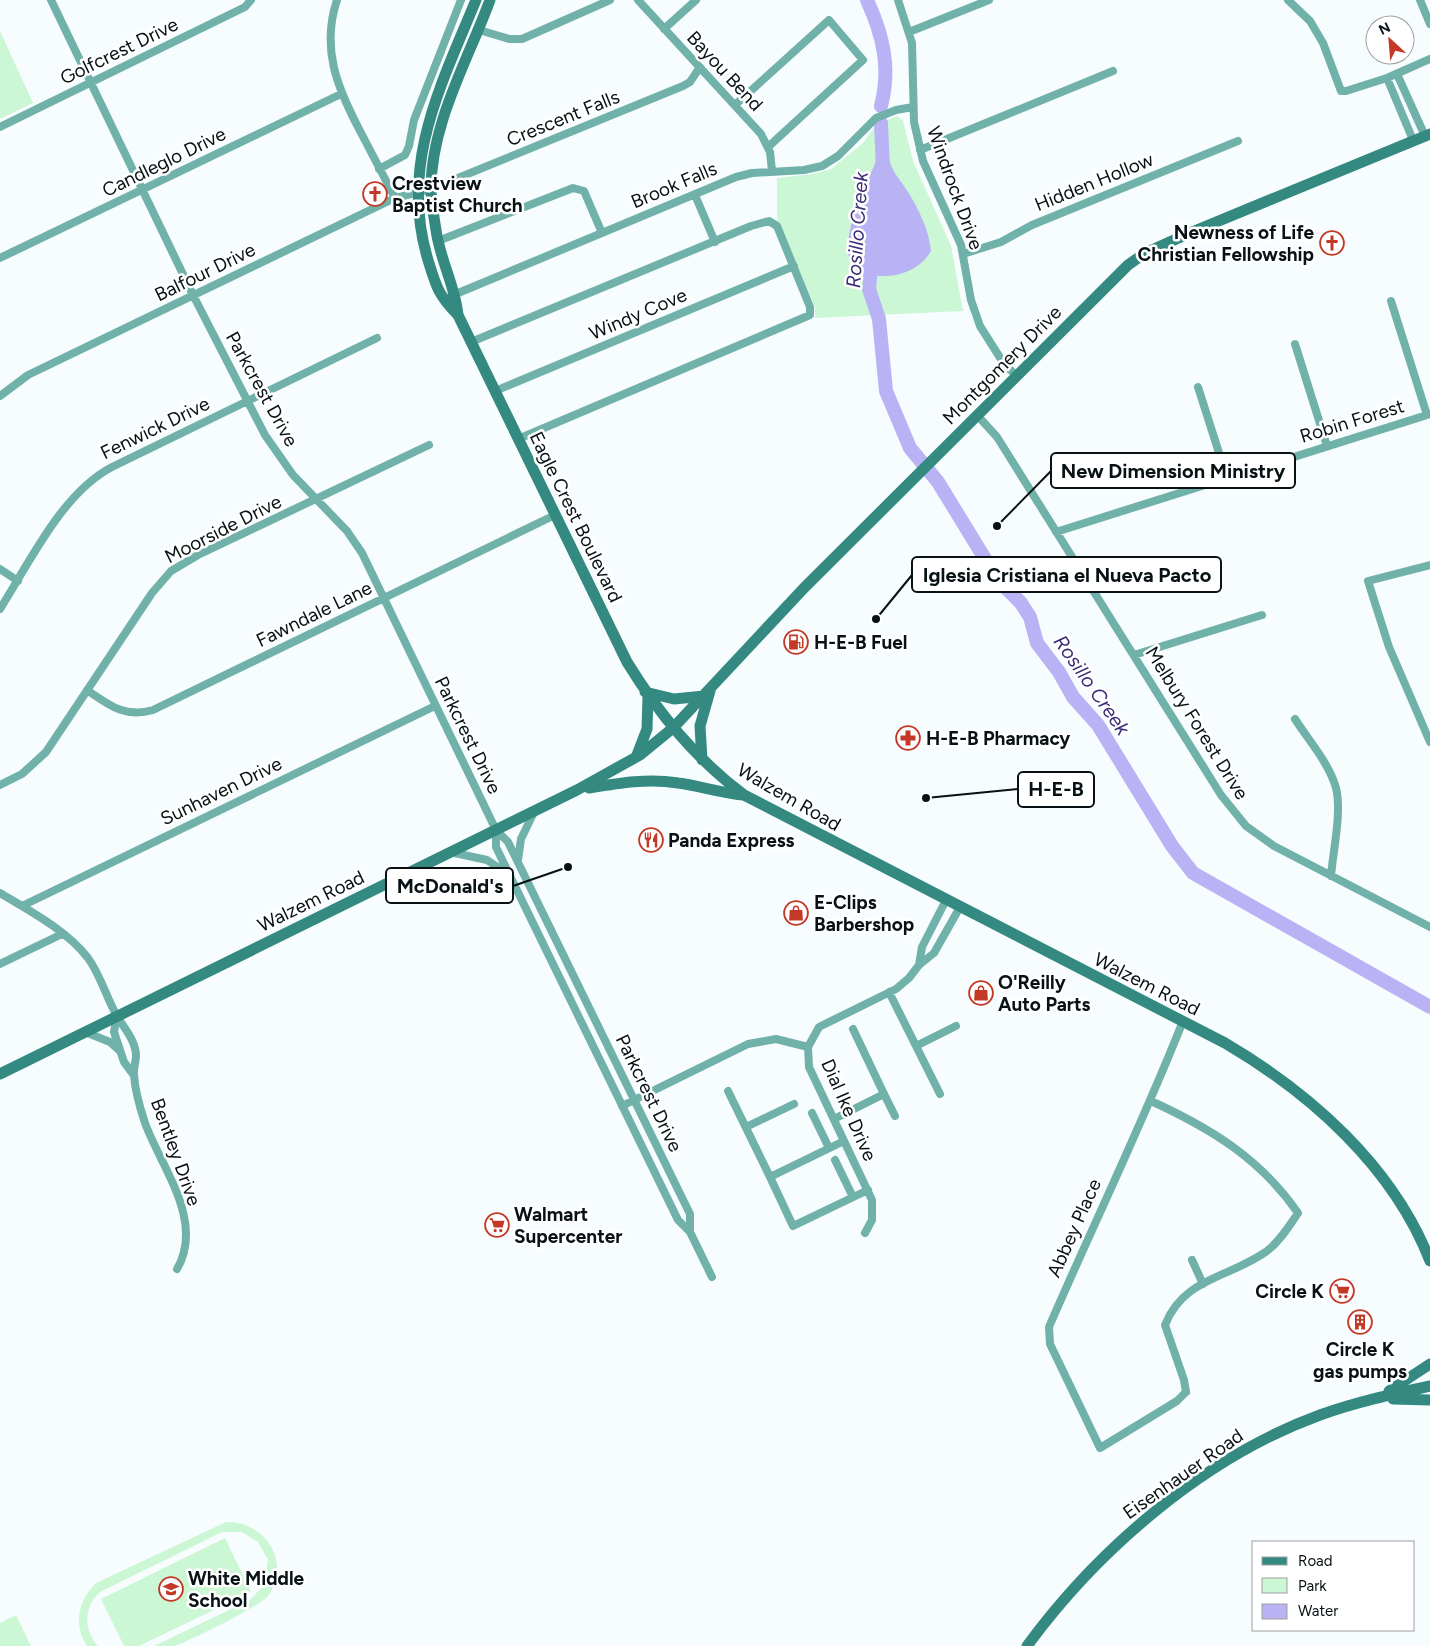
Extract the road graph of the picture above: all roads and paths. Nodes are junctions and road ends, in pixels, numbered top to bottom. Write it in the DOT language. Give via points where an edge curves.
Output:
graph roads {
  1 [pos="51,0"];
  2 [pos="251,0"];
  3 [pos="337,0"];
  4 [pos="461,0"];
  5 [pos="476,0"];
  6 [pos="490,0"];
  7 [pos="610,0"];
  8 [pos="638,0"];
  9 [pos="696,0"];
  10 [pos="898,0"];
  11 [pos="989,0"];
  12 [pos="1288,0"];
  13 [pos="1420,0"];
  14 [pos="1430,24"];
  15 [pos="664,29"];
  16 [pos="479,30"];
  17 [pos="910,32"];
  18 [pos="1430,59"];
  19 [pos="700,67"];
  20 [pos="1113,71"];
  21 [pos="1397,74"];
  22 [pos="1387,78"];
  23 [pos="91,83"];
  24 [pos="341,94"];
  25 [pos="735,105"];
  26 [pos="913,107"];
  27 [pos="0,127"];
  28 [pos="1427,135"];
  29 [pos="1413,140"];
  30 [pos="1238,141"];
  31 [pos="768,147"];
  32 [pos="920,150"];
  33 [pos="379,169"];
  34 [pos="772,172"];
  35 [pos="431,189"];
  36 [pos="144,190"];
  37 [pos="417,193"];
  38 [pos="695,195"];
  39 [pos="395,198"];
  40 [pos="602,233"];
  41 [pos="438,240"];
  42 [pos="715,242"];
  43 [pos="963,254"];
  44 [pos="0,258"];
  45 [pos="794,266"];
  46 [pos="456,294"];
  47 [pos="193,295"];
  48 [pos="442,300"];
  49 [pos="1391,301"];
  50 [pos="458,315"];
  51 [pos="377,338"];
  52 [pos="471,342"];
  53 [pos="1295,344"];
  54 [pos="1016,375"];
  55 [pos="1198,387"];
  56 [pos="495,391"];
  57 [pos="0,396"];
  58 [pos="247,400"];
  59 [pos="1428,414"];
  60 [pos="977,415"];
  61 [pos="518,439"];
  62 [pos="429,445"];
  63 [pos="1327,446"];
  64 [pos="1227,478"];
  65 [pos="316,500"];
  66 [pos="555,516"];
  67 [pos="1056,532"];
  68 [pos="1430,565"];
  69 [pos="0,569"];
  70 [pos="18,581"];
  71 [pos="384,598"];
  72 [pos="0,609"];
  73 [pos="1262,615"];
  74 [pos="1134,655"];
  75 [pos="87,690"];
  76 [pos="707,692"];
  77 [pos="647,694"];
  78 [pos="435,706"];
  79 [pos="1295,719"];
  80 [pos="673,728"];
  81 [pos="1430,742"];
  82 [pos="636,757"];
  83 [pos="702,760"];
  84 [pos="0,785"];
  85 [pos="577,790"];
  86 [pos="744,795"];
  87 [pos="536,810"];
  88 [pos="496,830"];
  89 [pos="450,852"];
  90 [pos="518,862"];
  91 [pos="510,876"];
  92 [pos="1331,876"];
  93 [pos="0,893"];
  94 [pos="946,900"];
  95 [pos="22,906"];
  96 [pos="960,907"];
  97 [pos="1430,927"];
  98 [pos="62,934"];
  99 [pos="0,964"];
  100 [pos="919,965"];
  101 [pos="889,992"];
  102 [pos="117,1016"];
  103 [pos="1183,1022"];
  104 [pos="956,1026"];
  105 [pos="853,1029"];
  106 [pos="85,1032"];
  107 [pos="808,1046"];
  108 [pos="916,1046"];
  109 [pos="121,1053"];
  110 [pos="0,1074"];
  111 [pos="133,1074"];
  112 [pos="728,1091"];
  113 [pos="884,1094"];
  114 [pos="940,1094"];
  115 [pos="634,1100"];
  116 [pos="1151,1101"];
  117 [pos="794,1104"];
  118 [pos="622,1106"];
  119 [pos="812,1112"];
  120 [pos="895,1116"];
  121 [pos="834,1119"];
  122 [pos="746,1127"];
  123 [pos="844,1141"];
  124 [pos="829,1148"];
  125 [pos="835,1160"];
  126 [pos="770,1177"];
  127 [pos="868,1190"];
  128 [pos="853,1198"];
  129 [pos="690,1214"];
  130 [pos="678,1220"];
  131 [pos="690,1232"];
  132 [pos="865,1233"];
  133 [pos="1192,1260"];
  134 [pos="1430,1260"];
  135 [pos="177,1270"];
  136 [pos="712,1277"];
  137 [pos="1203,1284"];
  138 [pos="1430,1364"];
  139 [pos="1430,1386"];
  140 [pos="1376,1398"];
  141 [pos="1430,1400"];
  142 [pos="1027,1646"];
  1 -- 23 [label="street, Parkcrest Drive"];
  2 -- 23 [label="street, Golfcrest Drive" via="244,7"];
  3 -- 24 [label="street" via="329,40"];
  4 -- 33 [label="street" via="427,84 405,155"];
  5 -- 37 [label="main road, Eagle Crest Boulevard" via="428,122 420,154"];
  6 -- 16 [label="main road, Eagle Crest Boulevard"];
  7 -- 16 [label="street" via="522,39 509,39"];
  8 -- 15 [label="street, Bayou Bend"];
  9 -- 15 [label="street"];
  10 -- 17 [label="street, Windrock Drive"];
  11 -- 17 [label="street"];
  12 -- 22 [label="street" via="1310,21 1323,43 1341,91"];
  13 -- 14 [label="street"];
  15 -- 19 [label="street, Bayou Bend"];
  16 -- 35 [label="main road, Eagle Crest Boulevard" via="442,123"];
  17 -- 26 [label="street, Windrock Drive"];
  18 -- 21 [label="street"];
  19 -- 25 [label="street, Bayou Bend"];
  19 -- 35 [label="street, Crescent Falls" via="690,82 683,86"];
  20 -- 32 [label="street"];
  21 -- 22 [label="street"];
  21 -- 28 [label="street"];
  22 -- 29 [label="street"];
  23 -- 27 [label="street, Golfcrest Drive"];
  23 -- 36 [label="street, Parkcrest Drive"];
  24 -- 33 [label="street"];
  24 -- 36 [label="street, Candleglo Drive"];
  25 -- 31 [label="street, Bayou Bend" via="761,134"];
  25 -- 31 [label="street" via="829,20 863,60"];
  26 -- 32 [label="street, Windrock Drive" via="915,135"];
  26 -- 34 [label="street, Brook Falls" via="876,118 838,156 822,166"];
  28 -- 29 [label="main road, Montgomery Drive"];
  29 -- 54 [label="main road, Montgomery Drive" via="1145,253 1128,265"];
  30 -- 43 [label="street, Hidden Hollow" via="1032,225 1001,242"];
  31 -- 34 [label="street, Bayou Bend"];
  32 -- 43 [label="street, Windrock Drive"];
  33 -- 39 [label="street"];
  34 -- 38 [label="street, Brook Falls" via="736,177"];
  35 -- 37 [label="street, Balfour Drive"];
  35 -- 41 [label="main road, Eagle Crest Boulevard"];
  36 -- 44 [label="street, Candleglo Drive"];
  36 -- 47 [label="street, Parkcrest Drive"];
  37 -- 39 [label="street, Balfour Drive"];
  37 -- 48 [label="main road, Eagle Crest Boulevard" via="425,251"];
  38 -- 40 [label="street, Brook Falls"];
  38 -- 42 [label="street"];
  39 -- 47 [label="street, Balfour Drive"];
  40 -- 41 [label="street" via="584,191 573,188"];
  40 -- 46 [label="street, Brook Falls"];
  41 -- 46 [label="main road, Eagle Crest Boulevard"];
  42 -- 45 [label="street" via="751,226 775,222"];
  42 -- 52 [label="street"];
  43 -- 54 [label="street, Windrock Drive" via="971,300 980,326 1004,364"];
  45 -- 56 [label="street, Windy Cove"];
  45 -- 61 [label="street" via="810,307 810,315 805,319"];
  46 -- 48 [label="street, Brook Falls"];
  46 -- 50 [label="main road, Eagle Crest Boulevard"];
  47 -- 57 [label="street, Balfour Drive" via="28,375"];
  47 -- 58 [label="street, Parkcrest Drive"];
  48 -- 50 [label="main road, Eagle Crest Boulevard"];
  49 -- 59 [label="street"];
  50 -- 52 [label="main road, Eagle Crest Boulevard"];
  51 -- 58 [label="street, Fenwick Drive"];
  52 -- 56 [label="main road, Eagle Crest Boulevard"];
  53 -- 63 [label="street"];
  54 -- 60 [label="main road, Montgomery Drive"];
  55 -- 64 [label="street"];
  56 -- 61 [label="main road, Eagle Crest Boulevard"];
  58 -- 65 [label="street, Parkcrest Drive" via="271,445"];
  58 -- 70 [label="street, Fenwick Drive" via="91,479 64,509"];
  59 -- 63 [label="street, Robin Forest"];
  60 -- 67 [label="street, Melbury Forest Drive" via="989,426"];
  60 -- 76 [label="main road, Montgomery Drive"];
  61 -- 66 [label="main road, Eagle Crest Boulevard"];
  62 -- 65 [label="street, Moorside Drive"];
  63 -- 64 [label="street, Robin Forest"];
  64 -- 67 [label="street, Robin Forest"];
  65 -- 71 [label="street, Parkcrest Drive" via="347,531 362,552"];
  65 -- 75 [label="street, Moorside Drive" via="170,571"];
  66 -- 71 [label="street, Fawndale Lane"];
  66 -- 77 [label="main road, Eagle Crest Boulevard" via="627,662"];
  67 -- 74 [label="street, Melbury Forest Drive"];
  68 -- 81 [label="street" via="1368,581 1389,647"];
  69 -- 70 [label="street"];
  70 -- 72 [label="street, Fenwick Drive"];
  71 -- 75 [label="street, Fawndale Lane" via="153,710 131,714 116,710"];
  71 -- 78 [label="street, Parkcrest Drive"];
  73 -- 74 [label="street"];
  74 -- 92 [label="street, Melbury Forest Drive" via="1240,820 1274,846"];
  75 -- 84 [label="street, Moorside Drive" via="38,760 22,774"];
  76 -- 77 [label="main road" via="674,700"];
  76 -- 80 [label="main road, Montgomery Drive"];
  76 -- 83 [label="main road" via="700,726"];
  77 -- 80 [label="main road, Eagle Crest Boulevard"];
  77 -- 82 [label="main road" via="647,729"];
  78 -- 88 [label="street, Parkcrest Drive"];
  78 -- 95 [label="street, Sunhaven Drive"];
  79 -- 92 [label="street" via="1336,787"];
  80 -- 82 [label="main road, Walzem Road"];
  80 -- 83 [label="main road, Walzem Road"];
  82 -- 85 [label="main road, Walzem Road"];
  83 -- 86 [label="main road, Walzem Road"];
  85 -- 86 [label="main road" via="630,781 653,781"];
  85 -- 87 [label="main road, Walzem Road"];
  86 -- 94 [label="main road, Walzem Road"];
  87 -- 88 [label="main road, Walzem Road"];
  87 -- 90 [label="street" via="521,839"];
  88 -- 89 [label="main road, Walzem Road"];
  88 -- 90 [label="street, Parkcrest Drive" via="508,842"];
  88 -- 91 [label="street, Parkcrest Drive" via="496,847"];
  89 -- 91 [label="street, Parkcrest Drive" via="487,860"];
  89 -- 102 [label="main road, Walzem Road"];
  90 -- 115 [label="street, Parkcrest Drive"];
  91 -- 118 [label="street, Parkcrest Drive"];
  92 -- 97 [label="street, Melbury Forest Drive"];
  93 -- 95 [label="street"];
  94 -- 96 [label="main road, Walzem Road"];
  94 -- 100 [label="street, Dial Ike Drive" via="922,947"];
  95 -- 98 [label="street"];
  96 -- 100 [label="street, Dial Ike Drive" via="934,953"];
  96 -- 103 [label="main road, Walzem Road"];
  98 -- 99 [label="street"];
  98 -- 102 [label="street" via="81,950 98,974"];
  100 -- 101 [label="street, Dial Ike Drive" via="909,978"];
  101 -- 107 [label="street, Dial Ike Drive" via="819,1027"];
  101 -- 108 [label="street"];
  102 -- 106 [label="main road, Walzem Road"];
  102 -- 109 [label="street, Bentley Drive" via="114,1032"];
  102 -- 111 [label="street, Bentley Drive" via="126,1026 136,1056"];
  103 -- 116 [label="street, Abbey Place"];
  103 -- 134 [label="main road, Walzem Road" via="1264,1066 1295,1088 1332,1122 1383,1179 1415,1227"];
  104 -- 108 [label="street"];
  105 -- 113 [label="street"];
  106 -- 109 [label="street, Bentley Drive" via="110,1042"];
  106 -- 110 [label="main road, Walzem Road"];
  107 -- 115 [label="street" via="776,1039 748,1044"];
  107 -- 121 [label="street, Dial Ike Drive" via="809,1067"];
  108 -- 114 [label="street"];
  109 -- 111 [label="street, Bentley Drive"];
  111 -- 135 [label="street, Bentley Drive" via="146,1124 181,1206 184,1252"];
  112 -- 122 [label="street"];
  113 -- 120 [label="street"];
  113 -- 121 [label="street"];
  115 -- 118 [label="street"];
  115 -- 129 [label="street, Parkcrest Drive"];
  116 -- 137 [label="street" via="1199,1123 1235,1146 1284,1193 1298,1213 1267,1251"];
  116 -- 137 [label="street, Abbey Place" via="1049,1327 1050,1344 1100,1448 1190,1393 1165,1325 1172,1308 1190,1290"];
  117 -- 122 [label="street"];
  118 -- 130 [label="street, Parkcrest Drive"];
  119 -- 124 [label="street"];
  121 -- 123 [label="street, Dial Ike Drive"];
  122 -- 126 [label="street"];
  123 -- 124 [label="street"];
  123 -- 127 [label="street, Dial Ike Drive"];
  124 -- 126 [label="street"];
  125 -- 128 [label="street"];
  126 -- 128 [label="street" via="793,1226"];
  127 -- 128 [label="street"];
  127 -- 132 [label="street, Dial Ike Drive" via="874,1209"];
  129 -- 130 [label="street"];
  129 -- 131 [label="street, Parkcrest Drive"];
  130 -- 131 [label="street, Parkcrest Drive"];
  131 -- 136 [label="street, Parkcrest Drive"];
  133 -- 137 [label="street"];
  138 -- 140 [label="main road"];
  139 -- 140 [label="main road, Eisenhauer Road"];
  140 -- 141 [label="main road"];
  140 -- 142 [label="main road, Eisenhauer Road" via="1286,1430 1257,1444 1194,1484 1136,1528 1095,1565"];
}
